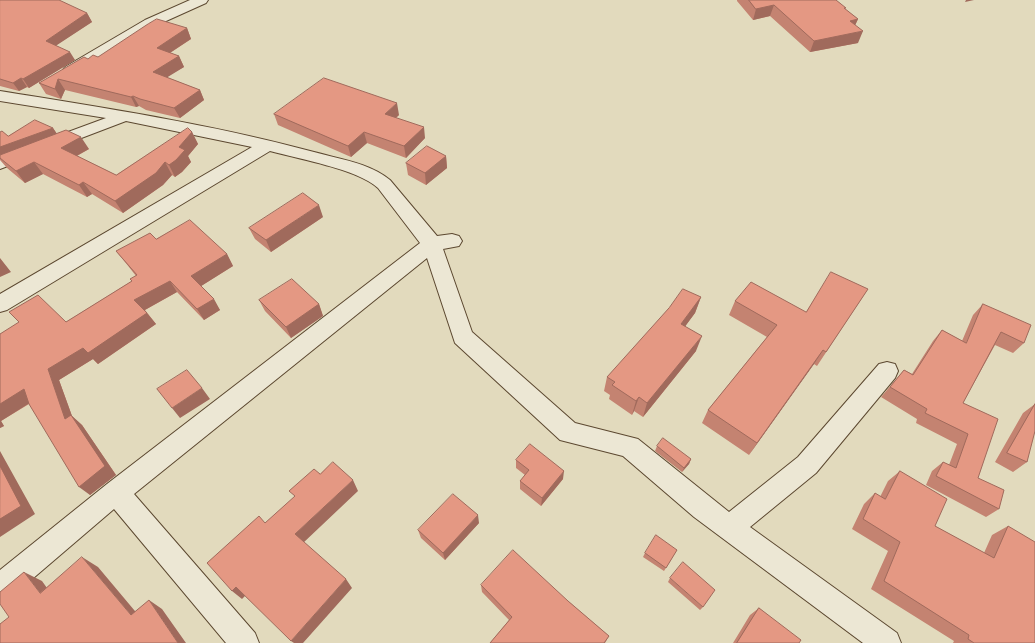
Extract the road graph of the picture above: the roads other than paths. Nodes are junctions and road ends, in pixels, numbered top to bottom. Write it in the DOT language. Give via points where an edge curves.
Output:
graph roads {
  1 [pos="202,0"];
  2 [pos="60,77"];
  3 [pos="42,88"];
  4 [pos="0,96"];
  5 [pos="24,99"];
  6 [pos="124,116"];
  7 [pos="268,145"];
  8 [pos="0,163"];
  9 [pos="442,242"];
  10 [pos="0,304"];
  11 [pos="887,371"];
  12 [pos="116,492"];
  13 [pos="730,528"];
  14 [pos="0,588"];
  15 [pos="245,643"];
  16 [pos="887,643"];
  1 -- 2 [label="street" via="150,23"];
  3 -- 5 [label="street"];
  4 -- 5 [label="street"];
  5 -- 6 [label="street"];
  6 -- 7 [label="street"];
  6 -- 8 [label="street"];
  7 -- 9 [label="street" via="376,177"];
  7 -- 10 [label="street"];
  9 -- 12 [label="street"];
  9 -- 13 [label="street" via="463,337 568,432 630,447"];
  11 -- 13 [label="street" via="807,465"];
  12 -- 14 [label="street"];
  12 -- 15 [label="street"];
  13 -- 16 [label="street"];
}
